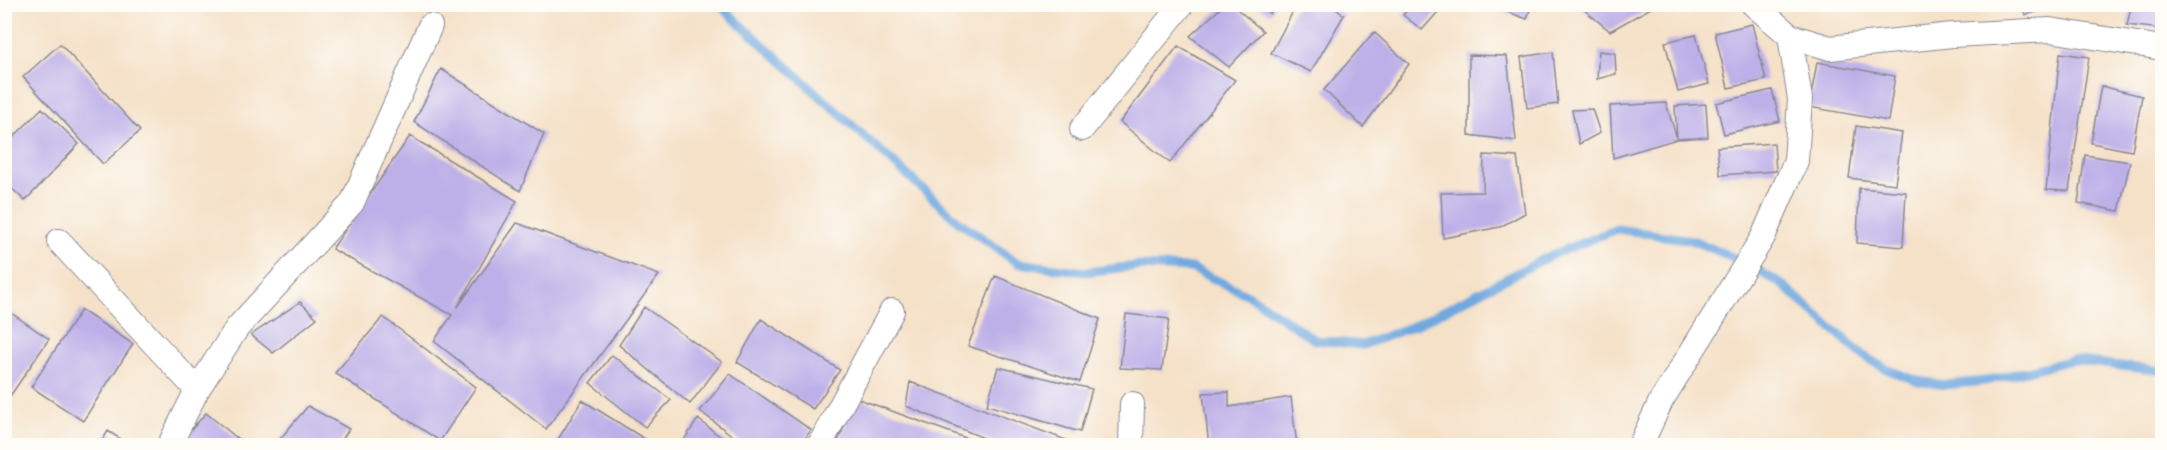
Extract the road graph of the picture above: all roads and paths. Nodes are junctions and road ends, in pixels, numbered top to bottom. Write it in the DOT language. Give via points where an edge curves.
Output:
graph roads {
  1 [pos="1182,4"];
  2 [pos="1753,4"];
  3 [pos="430,26"];
  4 [pos="1790,36"];
  5 [pos="2163,48"];
  6 [pos="1082,129"];
  7 [pos="59,241"];
  8 [pos="892,310"];
  9 [pos="197,390"];
  10 [pos="1132,404"];
  11 [pos="169,446"];
  12 [pos="819,446"];
  13 [pos="1131,446"];
  14 [pos="1640,446"];
  1 -- 6 [label="street"];
  2 -- 4 [label="street"];
  3 -- 9 [label="street" via="351,202 237,327"];
  4 -- 5 [label="street" via="1830,48 1952,35 2050,30"];
  4 -- 14 [label="street" via="1800,99 1796,161 1763,237 1661,401"];
  7 -- 9 [label="street"];
  8 -- 12 [label="street"];
  9 -- 11 [label="street"];
  10 -- 13 [label="street"];
}
